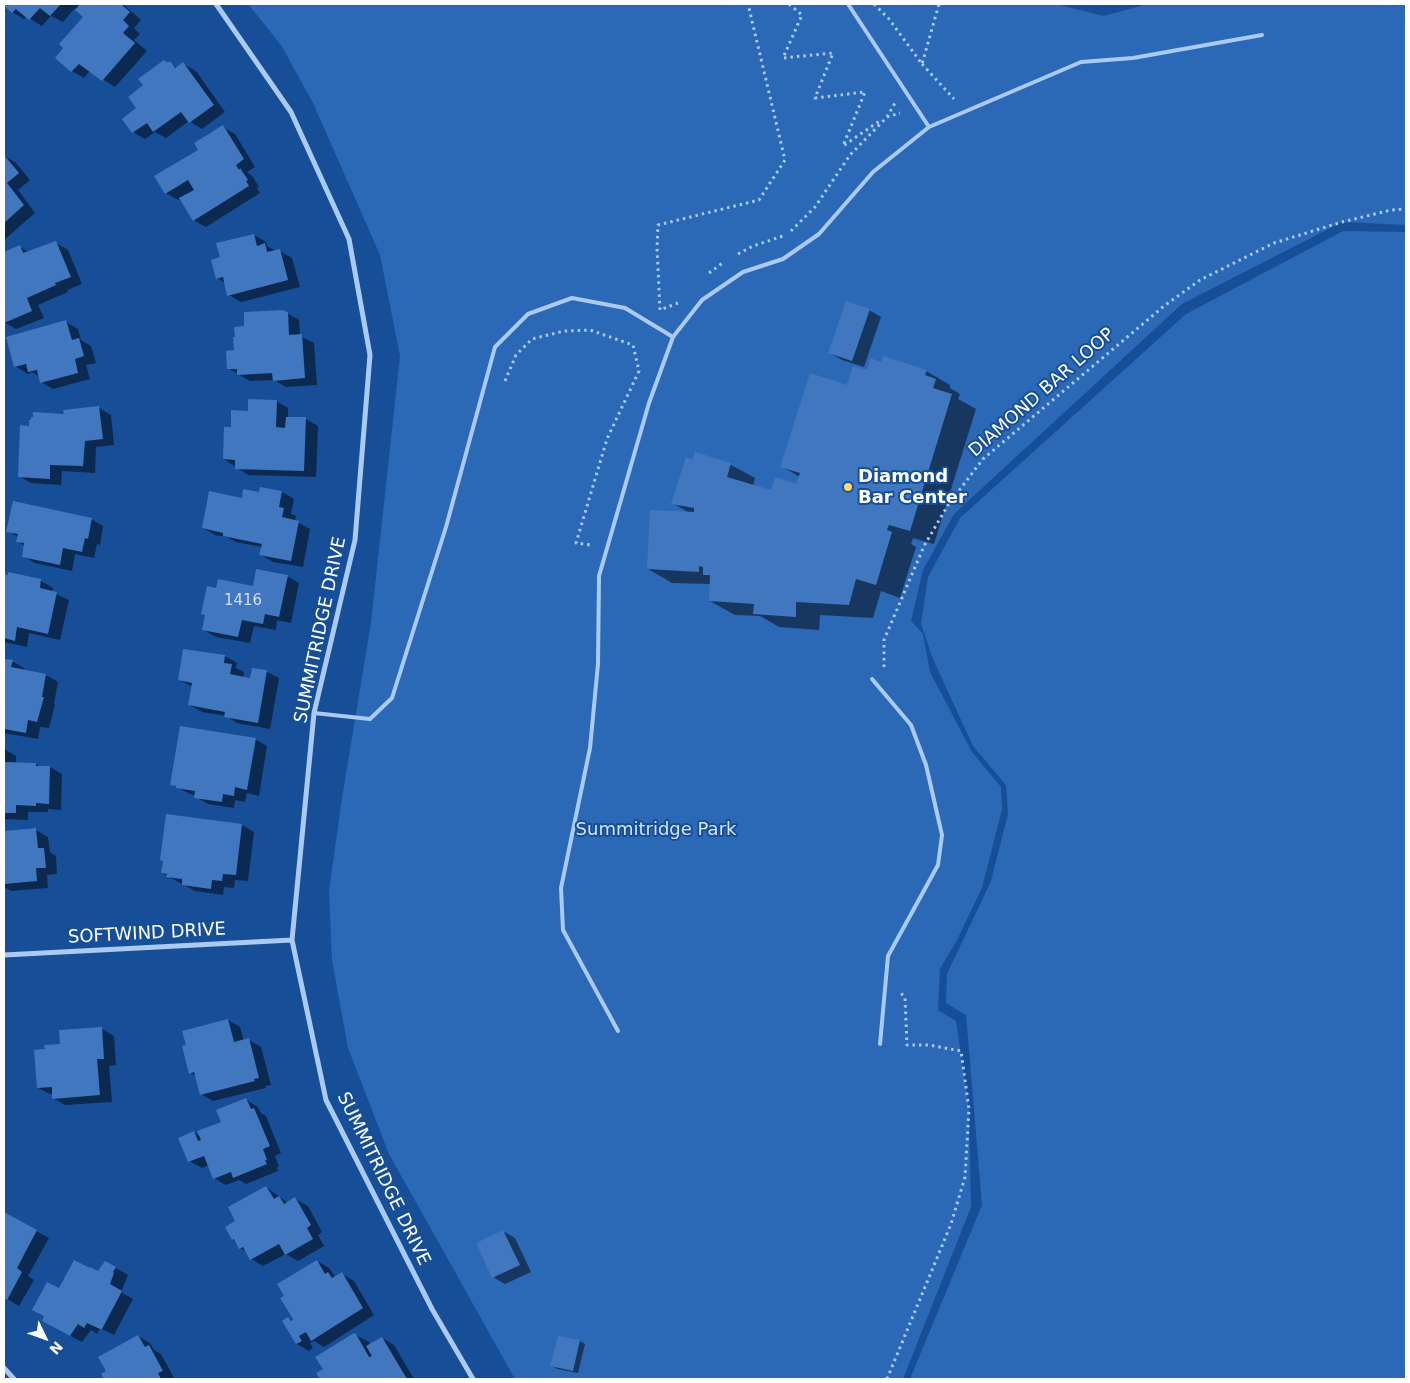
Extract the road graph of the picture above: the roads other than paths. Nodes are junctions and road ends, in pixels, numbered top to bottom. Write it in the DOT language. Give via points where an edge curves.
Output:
graph roads {
  1 [pos="216,4"];
  2 [pos="848,4"];
  3 [pos="1262,35"];
  4 [pos="929,128"];
  5 [pos="673,337"];
  6 [pos="872,679"];
  7 [pos="314,713"];
  8 [pos="292,940"];
  9 [pos="4,955"];
  10 [pos="618,1031"];
  11 [pos="880,1044"];
  12 [pos="4,1368"];
  13 [pos="14,1379"];
  14 [pos="473,1379"];
  1 -- 7 [label="street, SUMMITRIDGE DRIVE" via="291,112 349,239 370,354 355,540"];
  2 -- 4 [label="lane"];
  3 -- 4 [label="lane" via="1134,58 1081,62"];
  4 -- 5 [label="lane" via="873,172 819,234 783,259 743,272 702,300"];
  5 -- 7 [label="lane" via="625,308 572,298 528,314 495,347 446,528 392,698 370,719"];
  5 -- 10 [label="lane" via="649,403 599,576 598,664 590,748 561,888 563,930"];
  6 -- 11 [label="lane" via="911,725 926,765 942,835 938,865 888,956"];
  7 -- 8 [label="street, SUMMITRIDGE DRIVE"];
  8 -- 9 [label="street, SOFTWIND DRIVE"];
  8 -- 14 [label="street, SUMMITRIDGE DRIVE" via="326,1100 432,1309"];
  12 -- 13 [label="street"];
}
